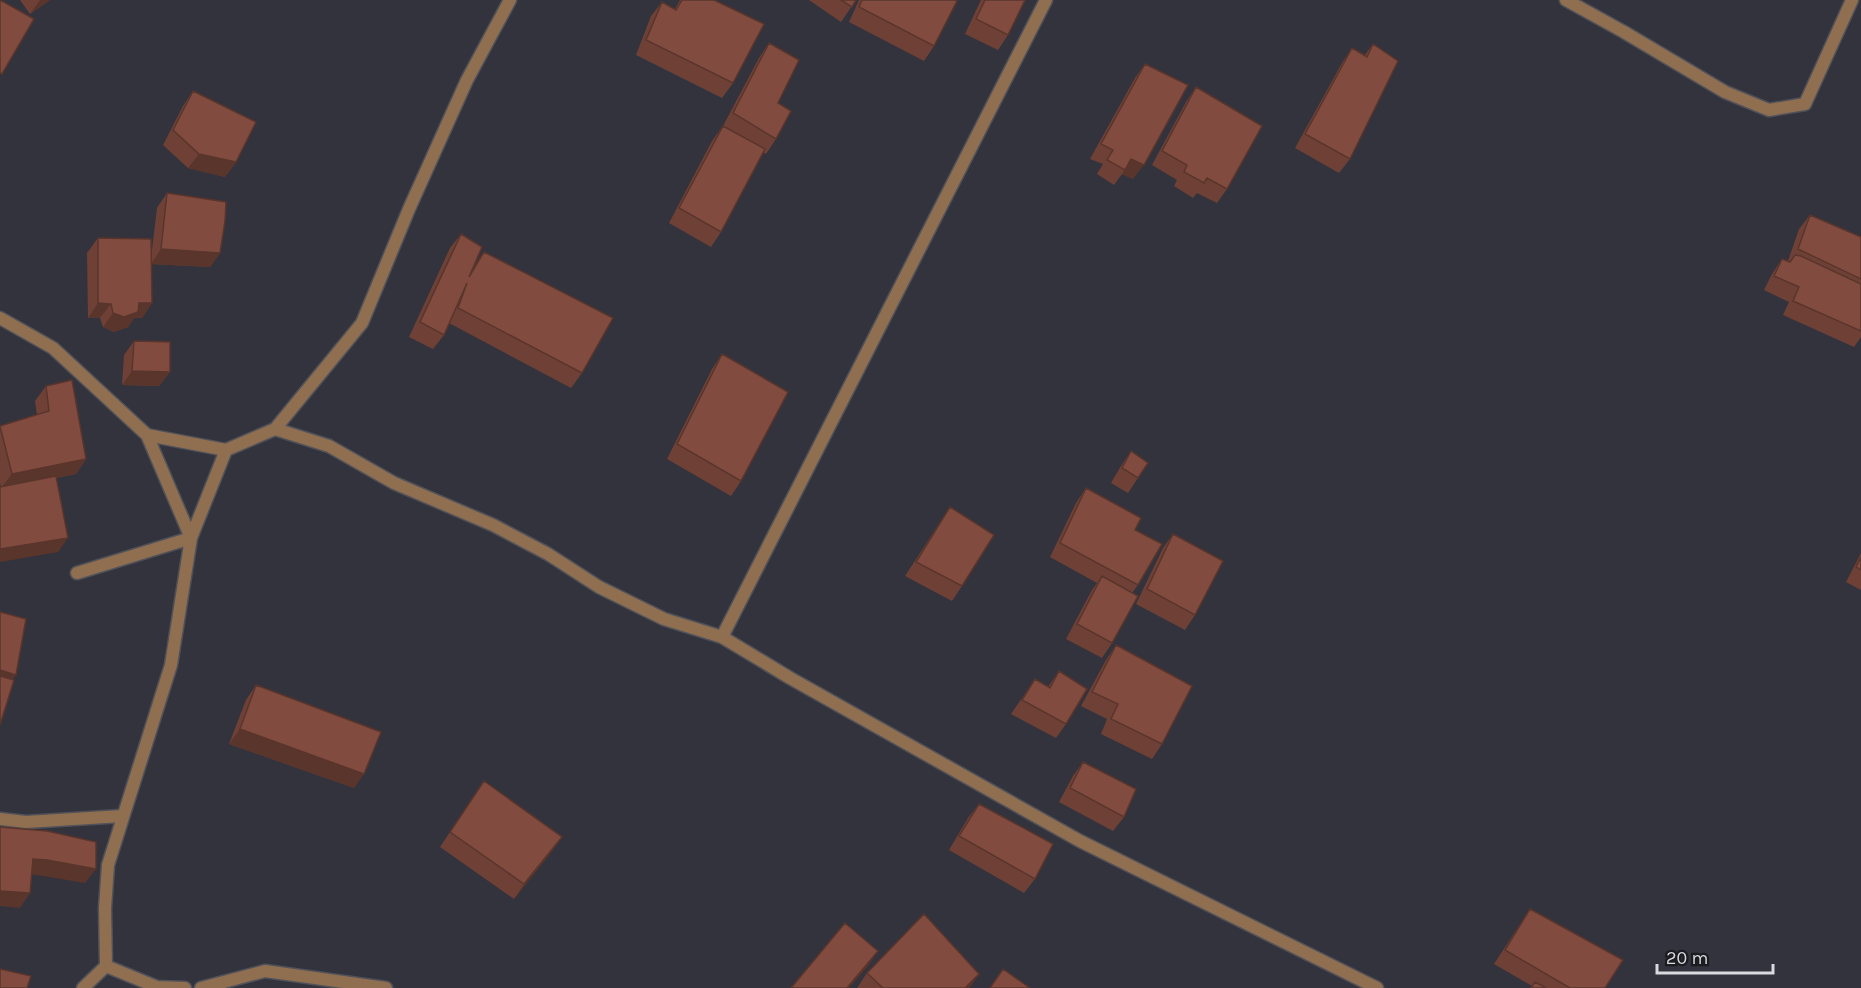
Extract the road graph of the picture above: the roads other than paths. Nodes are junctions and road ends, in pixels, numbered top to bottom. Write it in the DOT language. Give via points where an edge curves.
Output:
graph roads {
  1 [pos="510,0"];
  2 [pos="1046,0"];
  3 [pos="1566,0"];
  4 [pos="1852,0"];
  5 [pos="0,318"];
  6 [pos="275,429"];
  7 [pos="147,435"];
  8 [pos="226,450"];
  9 [pos="191,538"];
  10 [pos="77,573"];
  11 [pos="722,637"];
  12 [pos="122,816"];
  13 [pos="0,819"];
  14 [pos="106,966"];
  15 [pos="82,988"];
  16 [pos="185,988"];
  17 [pos="201,988"];
  18 [pos="386,988"];
  19 [pos="1377,988"];
  1 -- 6 [label="street" via="462,90 362,323"];
  2 -- 11 [label="street"];
  3 -- 4 [label="street" via="1725,92 1769,110 1805,104"];
  5 -- 7 [label="street" via="53,348"];
  6 -- 8 [label="street"];
  6 -- 11 [label="street" via="329,446 394,483 493,525 599,587 664,619"];
  7 -- 8 [label="street"];
  7 -- 9 [label="street"];
  8 -- 9 [label="street"];
  9 -- 10 [label="street"];
  9 -- 12 [label="street" via="171,664"];
  11 -- 19 [label="street" via="1080,841"];
  12 -- 13 [label="street" via="26,822"];
  12 -- 14 [label="street" via="108,865"];
  14 -- 15 [label="street"];
  14 -- 16 [label="street" via="157,987"];
  17 -- 18 [label="street" via="265,971"];
}
